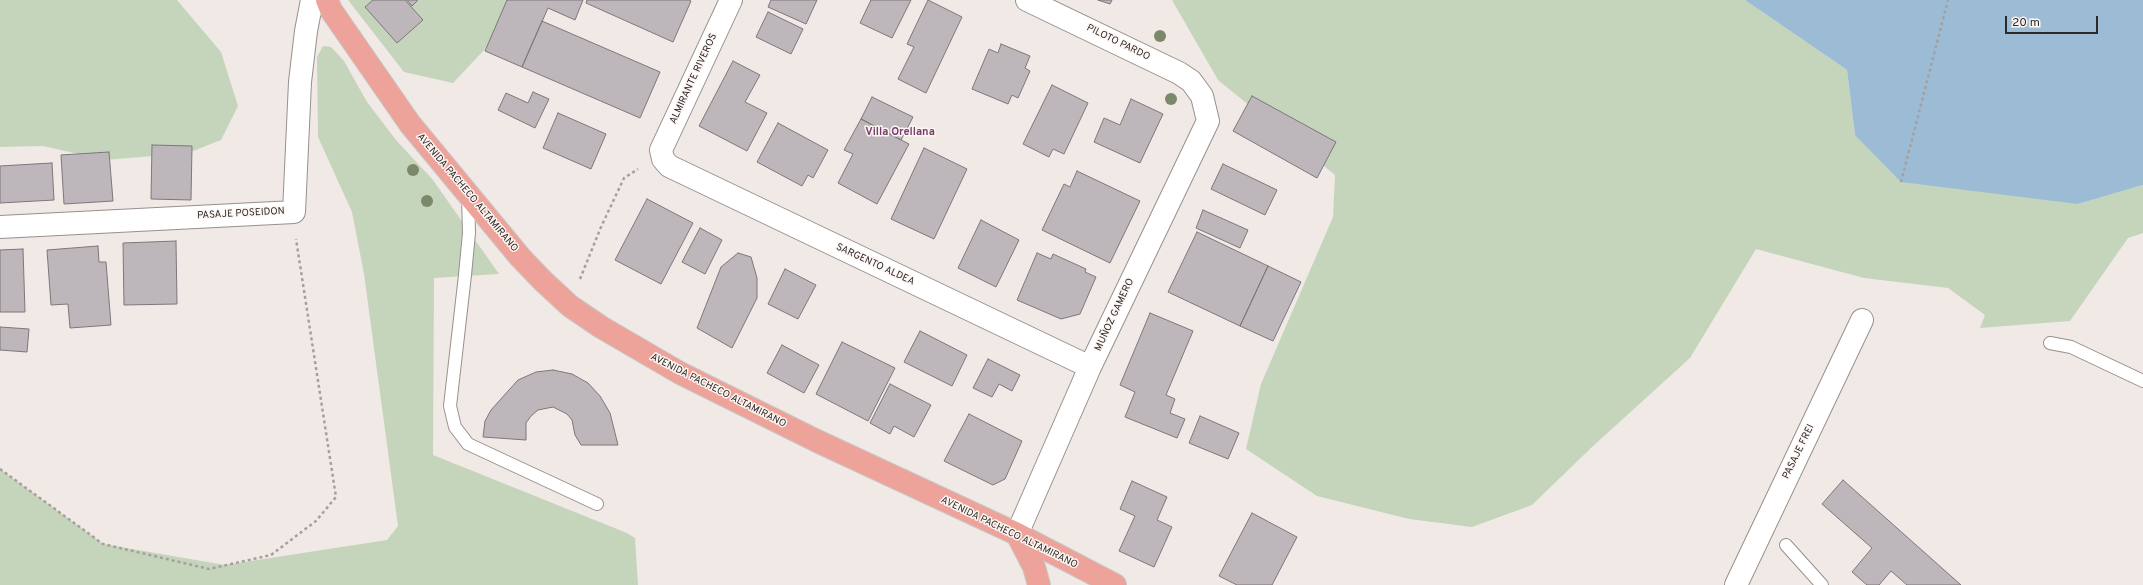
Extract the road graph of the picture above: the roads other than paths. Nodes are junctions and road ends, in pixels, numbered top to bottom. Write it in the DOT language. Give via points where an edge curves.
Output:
graph roads {
  1 [pos="312,0"];
  2 [pos="327,0"];
  3 [pos="731,0"];
  4 [pos="1027,0"];
  5 [pos="1202,96"];
  6 [pos="663,159"];
  7 [pos="468,195"];
  8 [pos="0,228"];
  9 [pos="1862,320"];
  10 [pos="2050,343"];
  11 [pos="1090,367"];
  12 [pos="2143,381"];
  13 [pos="597,504"];
  14 [pos="1016,534"];
  15 [pos="1786,545"];
  16 [pos="1082,577"];
  17 [pos="1039,585"];
  18 [pos="1115,585"];
  19 [pos="1736,585"];
  20 [pos="1822,585"];
  1 -- 8 [label="street, PASAJE POSEIDON" via="300,82 294,212"];
  2 -- 7 [label="main road, AVENIDA PACHECO ALTAMIRANO" via="331,10 410,124"];
  3 -- 6 [label="street, ALMIRANTE RIVEROS" via="665,139 661,150"];
  4 -- 5 [label="street, PILOTO PARDO" via="1179,73 1191,81"];
  5 -- 11 [label="street, MUÑOZ GAMERO" via="1208,120"];
  6 -- 11 [label="street, SARGENTO ALDEA" via="681,174"];
  7 -- 13 [label="lane" via="468,247 450,406 455,427 468,444"];
  7 -- 14 [label="main road, AVENIDA PACHECO ALTAMIRANO" via="543,281 570,306 601,327 680,373 817,441"];
  9 -- 19 [label="street, PASAJE FREI"];
  10 -- 12 [label="lane" via="2071,347"];
  11 -- 14 [label="street, MUÑOZ GAMERO"];
  14 -- 16 [label="main road, AVENIDA PACHECO ALTAMIRANO"];
  14 -- 17 [label="main road" via="1034,567"];
  15 -- 20 [label="lane"];
  16 -- 18 [label="main road, AVENIDA PACHECO ALTAMIRANO"];
}
